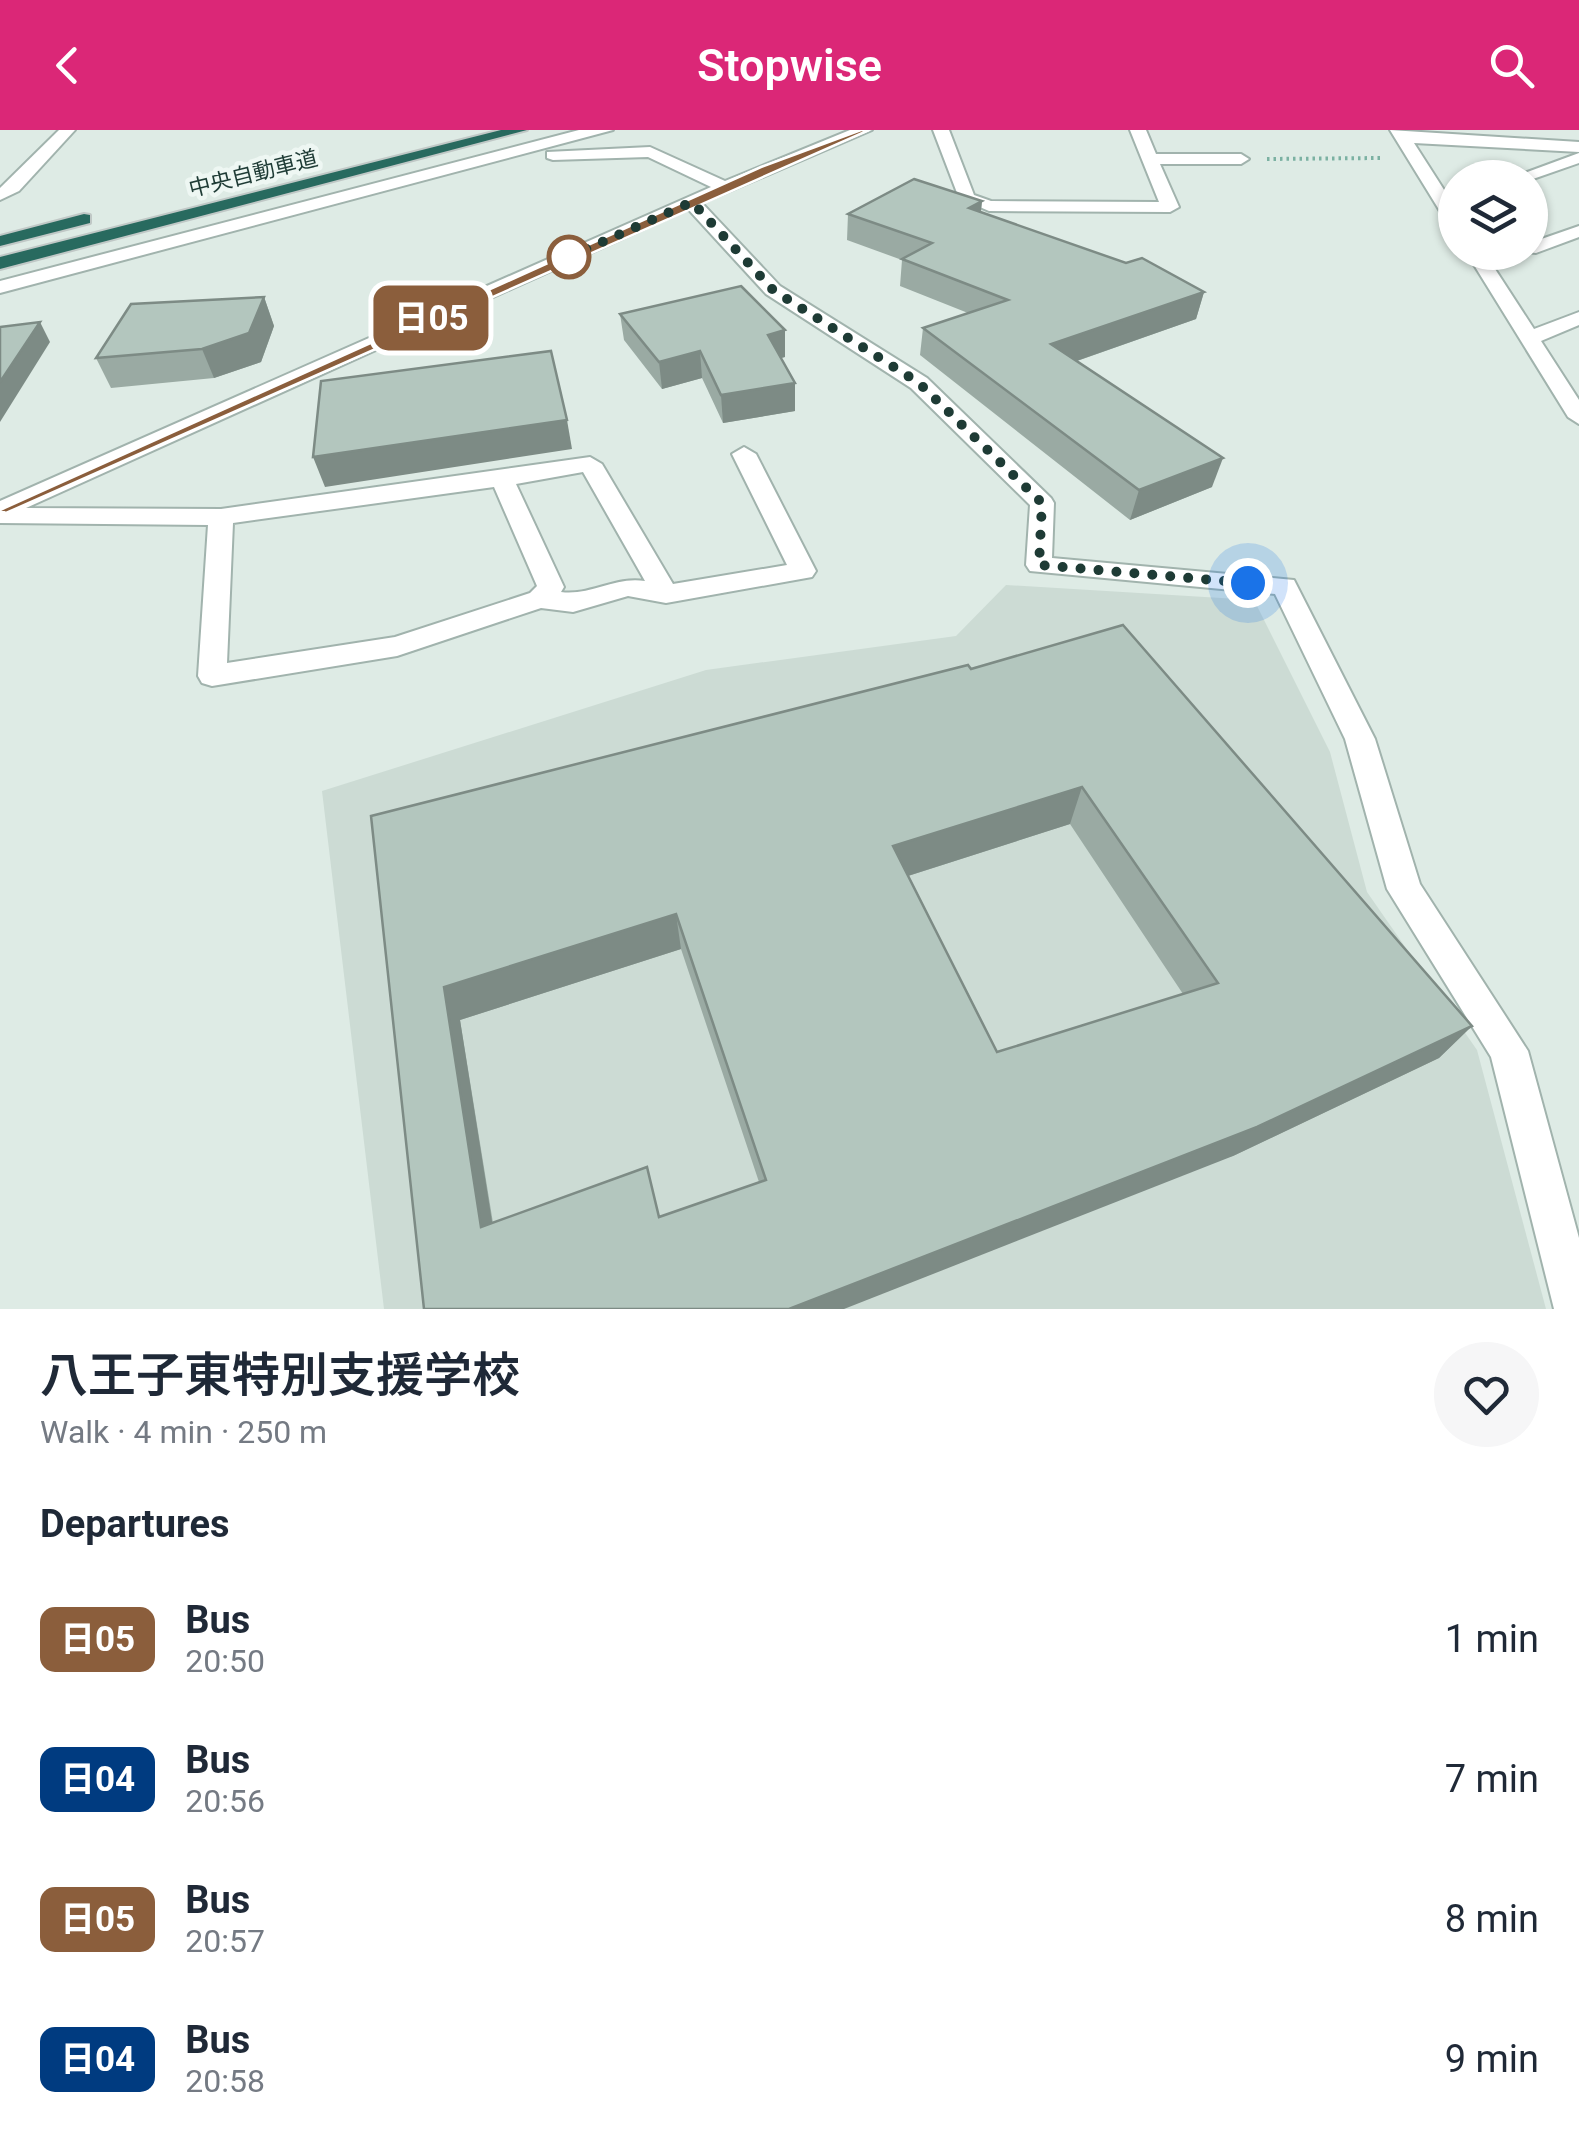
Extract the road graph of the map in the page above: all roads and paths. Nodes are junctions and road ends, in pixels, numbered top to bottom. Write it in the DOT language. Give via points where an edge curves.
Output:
graph roads {
  1 [pos="519,130"];
  2 [pos="605,130"];
  3 [pos="864,130"];
  4 [pos="941,130"];
  5 [pos="1138,130"];
  6 [pos="1552,130"];
  7 [pos="64,133"];
  8 [pos="1400,134"];
  9 [pos="1579,139"];
  10 [pos="1579,147"];
  11 [pos="484,158"];
  12 [pos="1150,158"];
  13 [pos="1416,158"];
  14 [pos="1579,158"];
  15 [pos="1241,159"];
  16 [pos="1548,168"];
  17 [pos="0,174"];
  18 [pos="1438,186"];
  19 [pos="725,187"];
  20 [pos="0,194"];
  21 [pos="692,202"];
  22 [pos="111,212"];
  23 [pos="1579,231"];
  24 [pos="0,241"];
  25 [pos="1548,242"];
  26 [pos="0,266"];
  27 [pos="1486,270"];
  28 [pos="0,288"];
  29 [pos="1579,318"];
  30 [pos="1530,338"];
  31 [pos="1579,417"];
  32 [pos="744,454"];
  33 [pos="502,478"];
  34 [pos="0,513"];
  35 [pos="221,517"];
  36 [pos="666,594"];
  37 [pos="540,599"];
  38 [pos="1575,1291"];
  1 -- 26 [label="highway, 中央自動車道"];
  2 -- 11 [label="street"];
  3 -- 19 [label="street"];
  4 -- 12 [label="street" via="967,198 989,206 1170,207"];
  5 -- 12 [label="street"];
  6 -- 9 [label="street"];
  7 -- 17 [label="street"];
  7 -- 20 [label="street"];
  8 -- 10 [label="street"];
  8 -- 13 [label="street"];
  11 -- 19 [label="street" via="650,152"];
  11 -- 28 [label="street"];
  12 -- 15 [label="street"];
  13 -- 15 [label="path"];
  13 -- 18 [label="street"];
  14 -- 16 [label="street"];
  19 -- 21 [label="street"];
  21 -- 34 [label="street"];
  21 -- 38 [label="street" via="773,290 919,383 1042,503 1039,565 1285,586 1360,739 1404,889 1509,1051"];
  22 -- 24 [label="highway"];
  23 -- 25 [label="street"];
  27 -- 30 [label="street"];
  29 -- 30 [label="street"];
  30 -- 31 [label="street"];
  32 -- 36 [label="street" via="804,571"];
  33 -- 35 [label="street"];
  33 -- 36 [label="street" via="590,464"];
  33 -- 37 [label="street" via="551,586"];
  34 -- 35 [label="street"];
  35 -- 37 [label="street" via="212,676 397,646"];
  36 -- 37 [label="street" via="628,587 573,603"];
}
